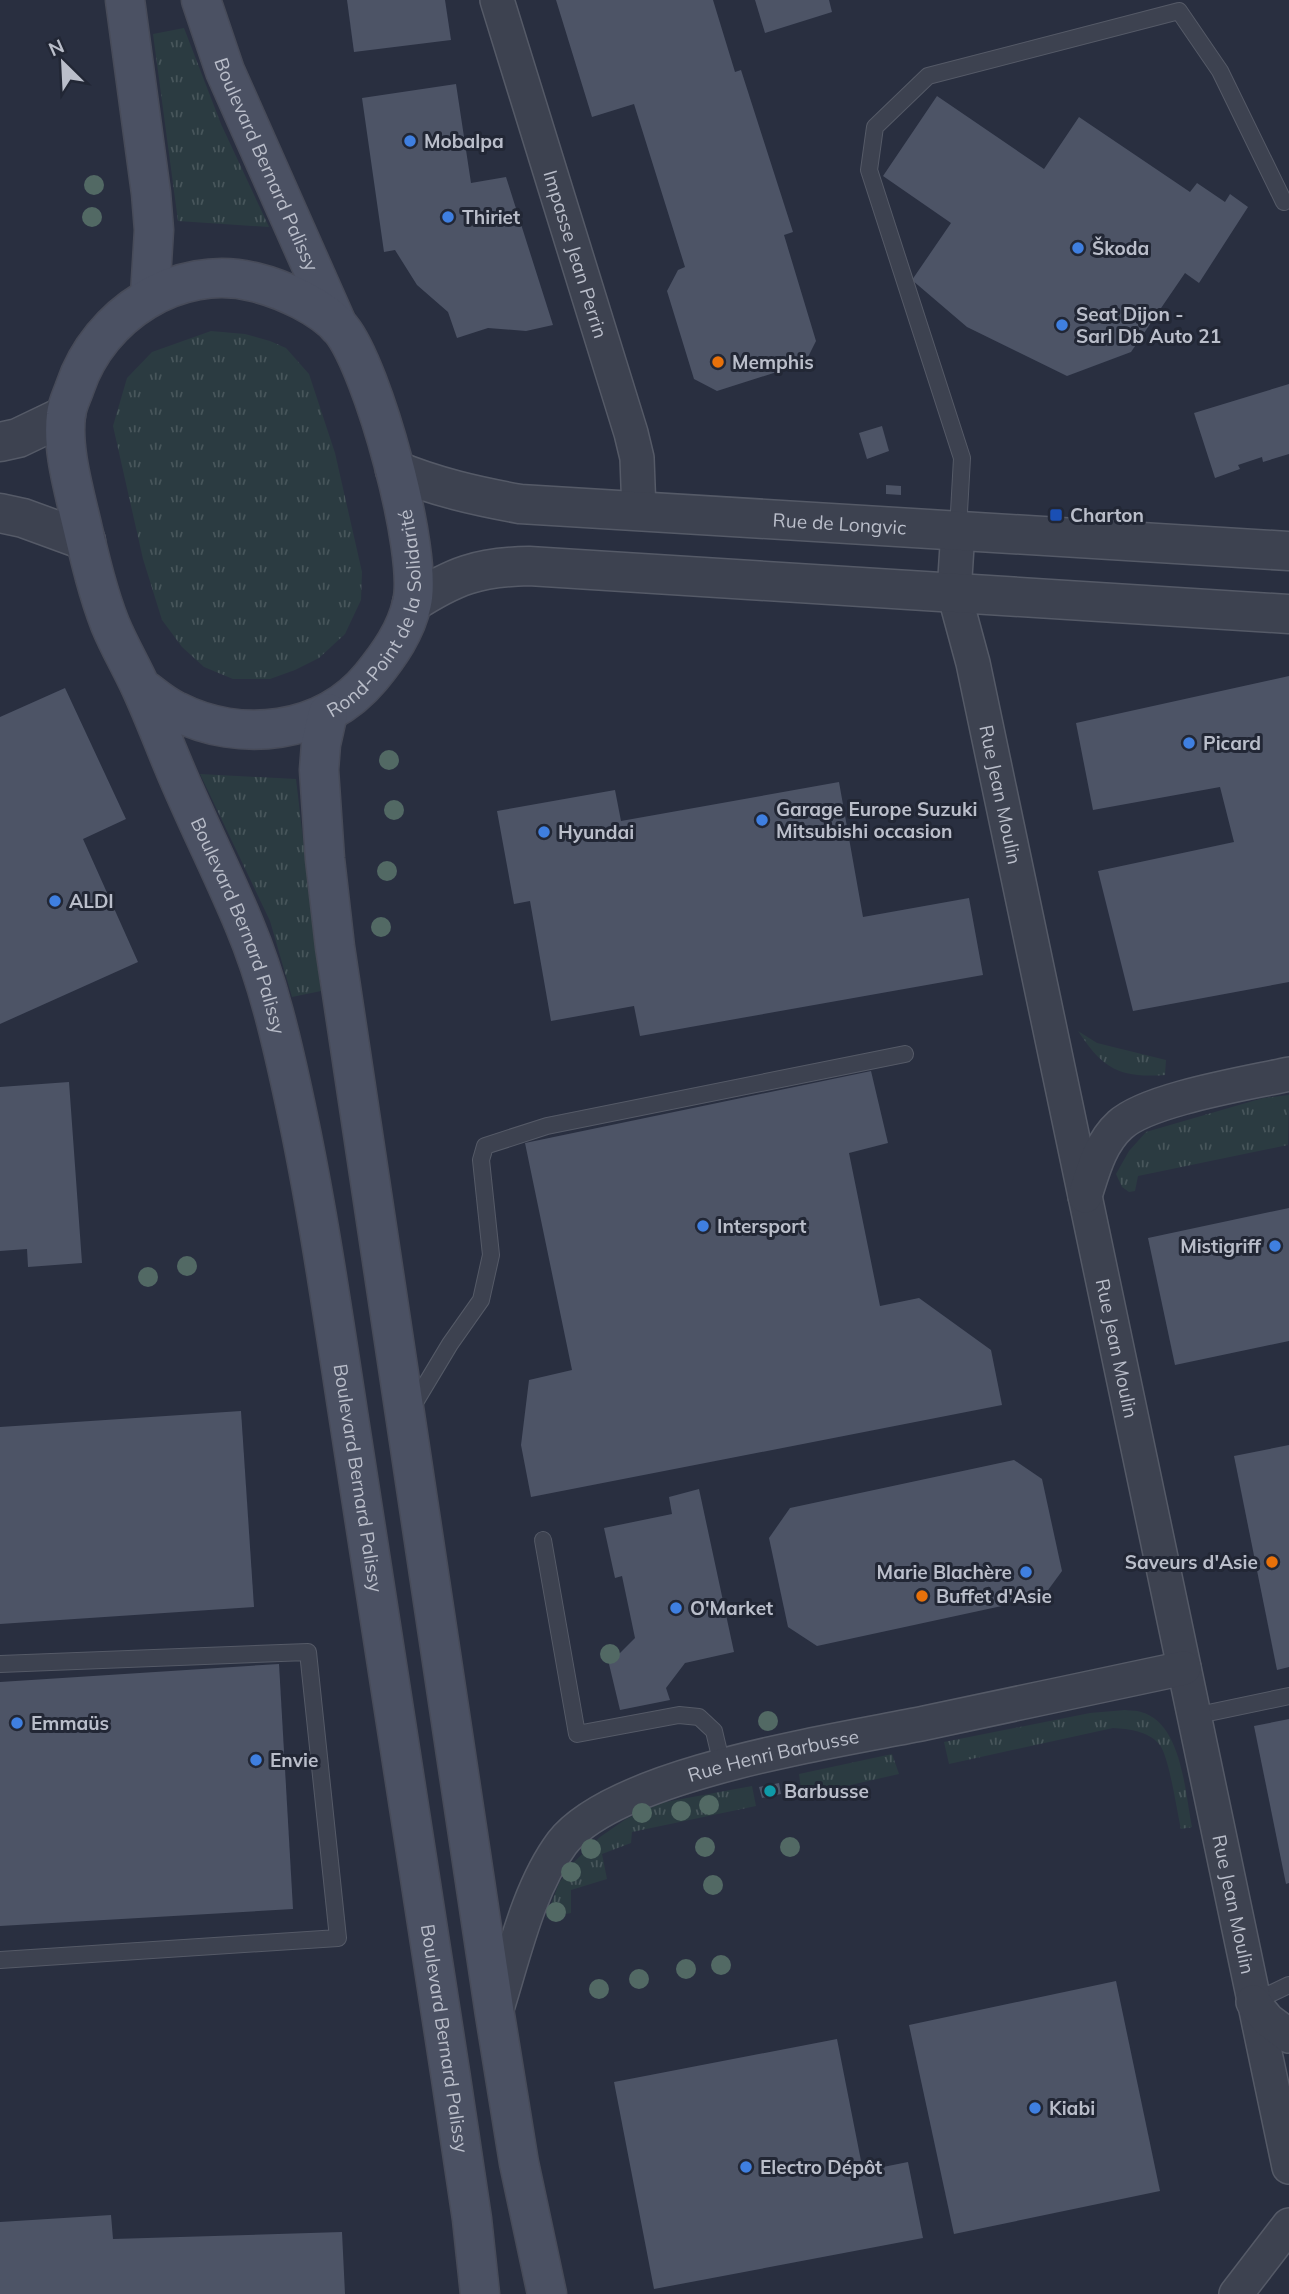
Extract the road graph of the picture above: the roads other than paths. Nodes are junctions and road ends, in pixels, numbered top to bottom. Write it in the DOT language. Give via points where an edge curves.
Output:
graph roads {
  1 [pos="125,0"];
  2 [pos="201,0"];
  3 [pos="497,0"];
  4 [pos="1284,202"];
  5 [pos="150,295"];
  6 [pos="338,326"];
  7 [pos="66,415"];
  8 [pos="0,442"];
  9 [pos="395,470"];
  10 [pos="639,512"];
  11 [pos="0,513"];
  12 [pos="958,530"];
  13 [pos="86,541"];
  14 [pos="1289,551"];
  15 [pos="954,593"];
  16 [pos="412,603"];
  17 [pos="1289,614"];
  18 [pos="141,687"];
  19 [pos="328,713"];
  20 [pos="905,1054"];
  21 [pos="1289,1074"];
  22 [pos="1085,1196"];
  23 [pos="405,1420"];
  24 [pos="543,1540"];
  25 [pos="0,1664"];
  26 [pos="1184,1668"];
  27 [pos="1289,1696"];
  28 [pos="1194,1716"];
  29 [pos="722,1765"];
  30 [pos="0,1960"];
  31 [pos="1289,1985"];
  32 [pos="1253,2001"];
  33 [pos="495,2015"];
  34 [pos="1289,2036"];
  35 [pos="1284,2118"];
  36 [pos="1289,2167"];
  37 [pos="1289,2225"];
  38 [pos="480,2294"];
  39 [pos="547,2294"];
  40 [pos="1236,2294"];
  1 -- 5 [label="main road" via="153,218"];
  2 -- 6 [label="main road, Boulevard Bernard Palissy" via="225,71"];
  3 -- 10 [label="street, Impasse Jean Perrin" via="631,433 637,457"];
  4 -- 12 [label="lane" via="1220,71 1179,11 928,76 875,127 869,170 962,458"];
  5 -- 6 [label="main road, Rond-Point de la Solidarité" via="199,279 247,279 293,295"];
  5 -- 7 [label="main road, Rond-Point de la Solidarité" via="111,325 89,356"];
  6 -- 9 [label="main road, Rond-Point de la Solidarité" via="360,362"];
  7 -- 8 [label="street"];
  7 -- 13 [label="main road, Rond-Point de la Solidarité" via="68,468"];
  9 -- 10 [label="street, Rue de Longvic" via="459,493 520,504"];
  9 -- 16 [label="main road, Rond-Point de la Solidarité" via="415,569"];
  10 -- 12 [label="street, Rue de Longvic"];
  11 -- 13 [label="street"];
  12 -- 14 [label="street, Rue de Longvic"];
  12 -- 15 [label="street, Rue Jean Moulin"];
  13 -- 18 [label="main road, Rond-Point de la Solidarité" via="107,616"];
  15 -- 16 [label="street" via="517,566 467,574"];
  15 -- 17 [label="street"];
  15 -- 22 [label="street, Rue Jean Moulin"];
  16 -- 19 [label="main road, Rond-Point de la Solidarité" via="393,650 359,691"];
  18 -- 19 [label="main road, Rond-Point de la Solidarité" via="171,709 246,731 287,728"];
  18 -- 38 [label="main road, Boulevard Bernard Palissy" via="246,929 283,1048 324,1263 401,1744"];
  19 -- 23 [label="main road" via="319,770 325,859"];
  20 -- 23 [label="lane" via="547,1126 485,1146 481,1160 491,1255 481,1300"];
  21 -- 22 [label="street" via="1138,1113 1104,1143"];
  22 -- 26 [label="street, Rue Jean Moulin"];
  23 -- 33 [label="main road"];
  24 -- 29 [label="lane" via="577,1734 679,1715 699,1717 714,1731"];
  25 -- 30 [label="lane" via="309,1652 338,1938"];
  26 -- 28 [label="street, Rue Jean Moulin"];
  26 -- 29 [label="street, Rue Henri Barbusse"];
  27 -- 28 [label="lane"];
  28 -- 32 [label="street, Rue Jean Moulin"];
  29 -- 33 [label="street, Rue Henri Barbusse" via="625,1799 592,1816 563,1842 538,1882"];
  31 -- 32 [label="lane"];
  32 -- 34 [label="street" via="1268,2021"];
  32 -- 35 [label="street, Rue Jean Moulin"];
  33 -- 39 [label="main road" via="519,2163"];
  35 -- 36 [label="street, Rue Jean Moulin"];
  37 -- 40 [label="street"];
}
